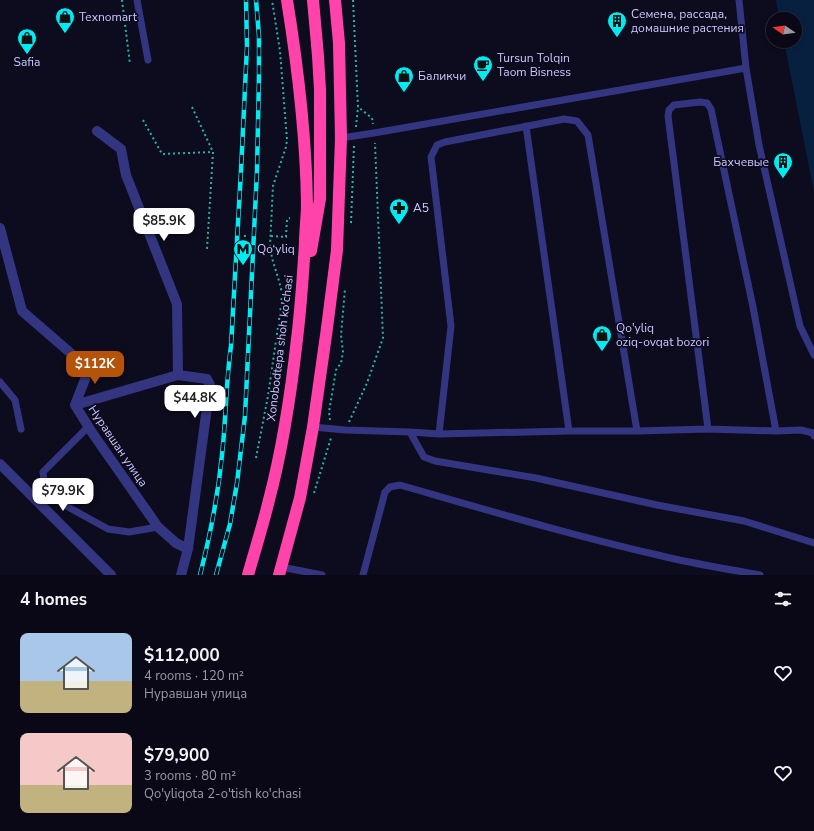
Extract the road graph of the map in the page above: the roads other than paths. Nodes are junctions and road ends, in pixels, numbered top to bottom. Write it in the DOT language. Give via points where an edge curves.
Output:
graph roads {
  1 [pos="137,0"];
  2 [pos="288,0"];
  3 [pos="313,0"];
  4 [pos="335,0"];
  5 [pos="739,0"];
  6 [pos="148,60"];
  7 [pos="746,68"];
  8 [pos="526,126"];
  9 [pos="97,131"];
  10 [pos="341,138"];
  11 [pos="0,228"];
  12 [pos="300,318"];
  13 [pos="814,355"];
  14 [pos="178,375"];
  15 [pos="0,382"];
  16 [pos="75,405"];
  17 [pos="88,426"];
  18 [pos="313,427"];
  19 [pos="21,429"];
  20 [pos="708,429"];
  21 [pos="569,431"];
  22 [pos="637,431"];
  23 [pos="776,431"];
  24 [pos="410,432"];
  25 [pos="439,434"];
  26 [pos="814,436"];
  27 [pos="0,464"];
  28 [pos="158,527"];
  29 [pos="814,543"];
  30 [pos="188,549"];
  31 [pos="280,571"];
  32 [pos="111,575"];
  33 [pos="181,575"];
  34 [pos="248,575"];
  35 [pos="322,575"];
  36 [pos="363,575"];
  37 [pos="760,575"];
  1 -- 6 [label="lane"];
  2 -- 12 [label="highway, Xonobodtepa shoh ko'chasi" via="301,97 306,197"];
  3 -- 12 [label="highway" via="318,56 320,199"];
  4 -- 10 [label="highway" via="339,43"];
  5 -- 7 [label="lane"];
  7 -- 10 [label="lane"];
  7 -- 13 [label="lane" via="759,145 800,326"];
  8 -- 21 [label="lane"];
  8 -- 22 [label="lane" via="564,119 578,121 588,135"];
  8 -- 25 [label="lane" via="445,142 437,145 431,157 451,326"];
  9 -- 14 [label="street" via="121,149 126,175 177,304"];
  10 -- 18 [label="highway" via="337,250"];
  11 -- 16 [label="street, Нуравшан улица" via="22,311 89,369"];
  12 -- 34 [label="highway, Xonobodtepa shoh ko'chasi" via="281,447"];
  14 -- 16 [label="street"];
  14 -- 30 [label="street" via="207,379 210,385"];
  15 -- 19 [label="lane" via="15,400"];
  16 -- 17 [label="street, Нуравшан улица"];
  17 -- 28 [label="street, Нуравшан улица"];
  17 -- 28 [label="lane" via="43,472 45,489 68,507 108,529 129,532"];
  18 -- 24 [label="lane"];
  18 -- 31 [label="highway" via="300,498"];
  20 -- 22 [label="lane"];
  20 -- 23 [label="lane"];
  20 -- 23 [label="lane" via="668,116 674,105 700,102 707,103 711,109"];
  21 -- 22 [label="lane"];
  21 -- 25 [label="lane"];
  23 -- 26 [label="lane" via="801,430 813,433"];
  24 -- 25 [label="lane"];
  24 -- 29 [label="lane" via="424,457 435,461 536,478 744,522"];
  27 -- 32 [label="street"];
  28 -- 30 [label="street, Нуравшан улица" via="176,543"];
  30 -- 33 [label="street"];
  31 -- 35 [label="lane"];
  36 -- 37 [label="lane" via="385,492 390,487 400,485 663,557"];
}
